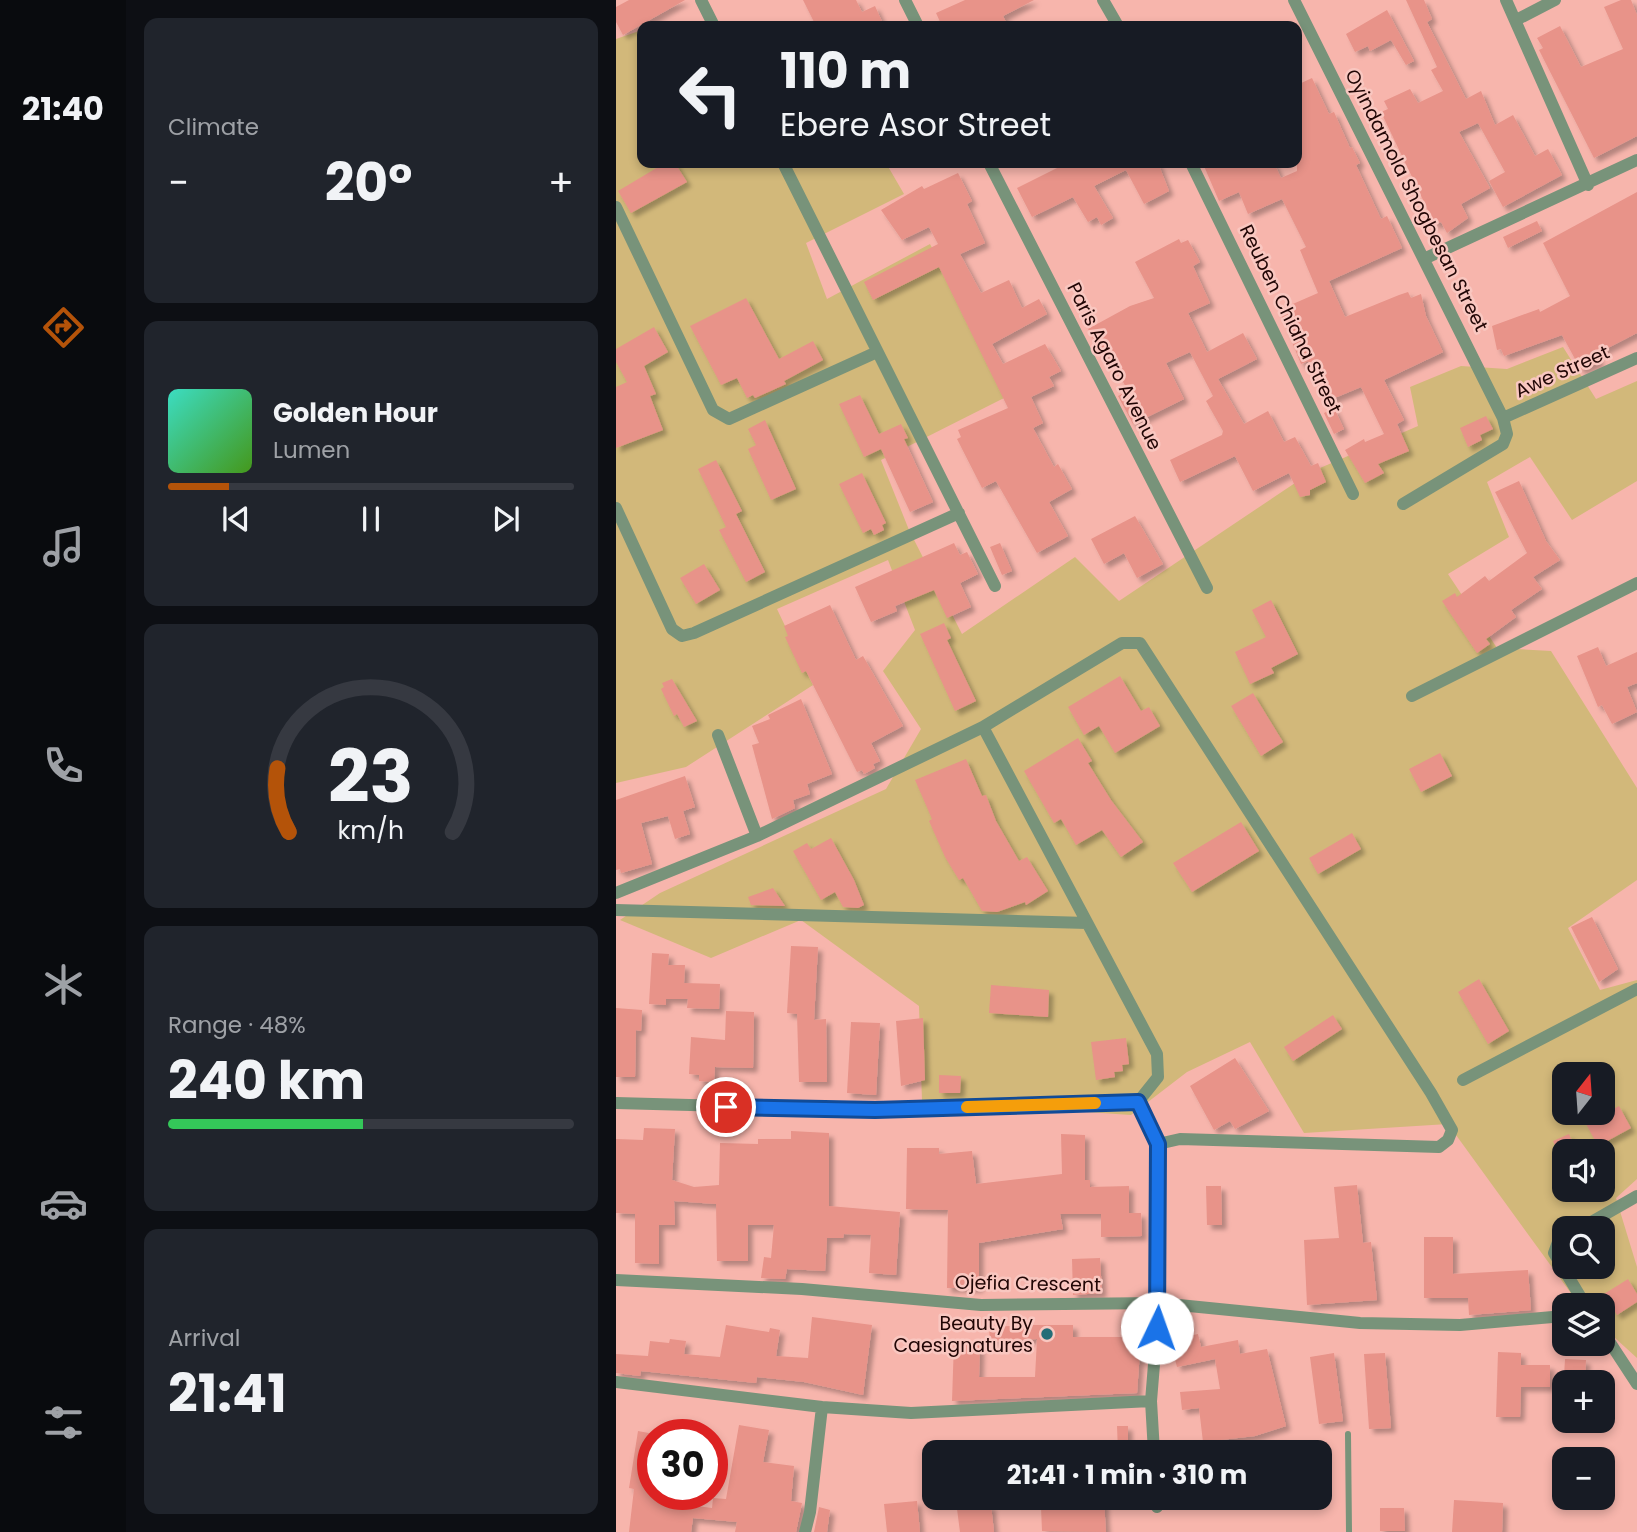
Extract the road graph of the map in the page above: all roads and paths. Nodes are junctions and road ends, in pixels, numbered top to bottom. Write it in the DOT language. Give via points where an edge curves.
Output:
graph roads {
  1 [pos="701,0"];
  2 [pos="905,0"];
  3 [pos="1103,0"];
  4 [pos="1294,0"];
  5 [pos="1506,0"];
  6 [pos="1555,0"];
  7 [pos="1516,19"];
  8 [pos="712,21"];
  9 [pos="916,21"];
  10 [pos="1115,21"];
  11 [pos="1637,160"];
  12 [pos="785,168"];
  13 [pos="992,168"];
  14 [pos="1193,168"];
  15 [pos="1588,185"];
  16 [pos="616,207"];
  17 [pos="1426,258"];
  18 [pos="877,352"];
  19 [pos="1637,358"];
  20 [pos="1503,418"];
  21 [pos="1353,494"];
  22 [pos="1403,504"];
  23 [pos="616,508"];
  24 [pos="958,513"];
  25 [pos="1637,583"];
  26 [pos="995,586"];
  27 [pos="1207,588"];
  28 [pos="1412,696"];
  29 [pos="983,727"];
  30 [pos="718,735"];
  31 [pos="757,836"];
  32 [pos="616,893"];
  33 [pos="616,910"];
  34 [pos="1087,923"];
  35 [pos="1637,989"];
  36 [pos="1463,1080"];
  37 [pos="1138,1102"];
  38 [pos="616,1103"];
  39 [pos="1158,1144"];
  40 [pos="1637,1196"];
  41 [pos="1602,1216"];
  42 [pos="616,1280"];
  43 [pos="1159,1303"];
  44 [pos="1552,1317"];
  45 [pos="1615,1350"];
  46 [pos="616,1382"];
  47 [pos="1637,1384"];
  48 [pos="1151,1401"];
  49 [pos="822,1406"];
  50 [pos="1348,1434"];
  51 [pos="1153,1440"];
  52 [pos="805,1532"];
  53 [pos="1349,1532"];
  1 -- 8 [label="street"];
  2 -- 9 [label="street"];
  3 -- 10 [label="street"];
  4 -- 17 [label="street, Oyindamola Shogbesan Street"];
  5 -- 7 [label="street"];
  6 -- 7 [label="street"];
  7 -- 15 [label="street"];
  11 -- 15 [label="street"];
  12 -- 18 [label="street"];
  13 -- 27 [label="street, Paris Agaro Avenue"];
  14 -- 21 [label="street, Reuben Chiaha Street"];
  15 -- 17 [label="street"];
  16 -- 18 [label="street" via="713,410 721,416 729,419"];
  17 -- 20 [label="street, Oyindamola Shogbesan Street"];
  18 -- 24 [label="street"];
  19 -- 20 [label="street, Awe Street"];
  20 -- 22 [label="street" via="1507,434 1503,444"];
  23 -- 24 [label="street" via="672,629 682,636"];
  24 -- 26 [label="street"];
  25 -- 28 [label="street"];
  29 -- 31 [label="street"];
  29 -- 34 [label="street"];
  29 -- 39 [label="street" via="1122,643 1140,643 1432,1093 1451,1130 1439,1147 1180,1139"];
  30 -- 31 [label="street"];
  31 -- 32 [label="street"];
  33 -- 34 [label="street"];
  34 -- 37 [label="street" via="1157,1054 1158,1077"];
  35 -- 36 [label="street"];
  37 -- 38 [label="street" via="875,1110"];
  37 -- 39 [label="street"];
  39 -- 43 [label="street"];
  40 -- 41 [label="street"];
  42 -- 43 [label="street, Ojefia Crescent" via="802,1289 981,1305"];
  43 -- 44 [label="street, Ojefia Crescent" via="1360,1323 1460,1325"];
  43 -- 48 [label="street"];
  45 -- 47 [label="street"];
  46 -- 49 [label="street"];
  48 -- 49 [label="street" via="911,1413"];
  48 -- 51 [label="street"];
  49 -- 52 [label="street"];
  50 -- 53 [label="lane"];
}
